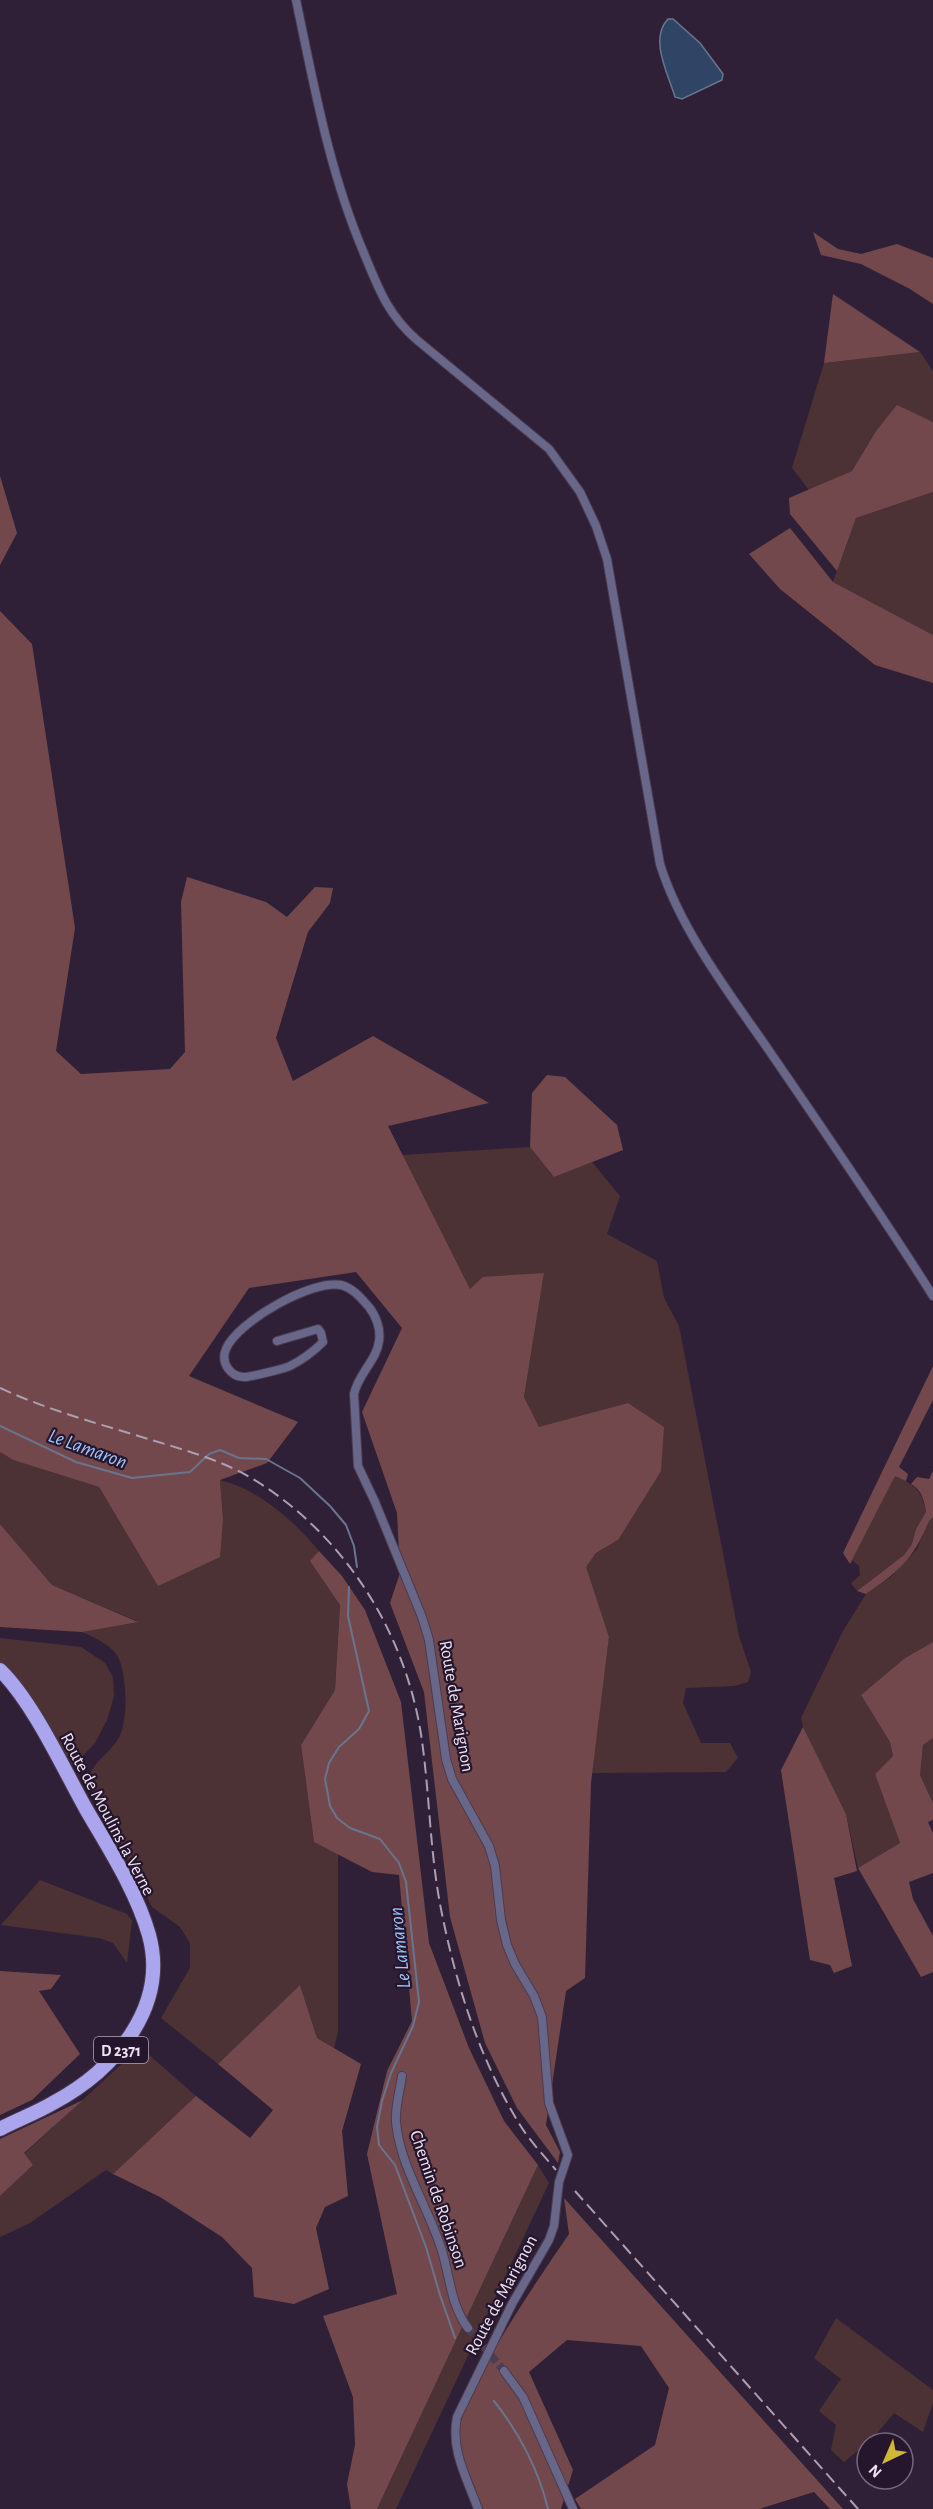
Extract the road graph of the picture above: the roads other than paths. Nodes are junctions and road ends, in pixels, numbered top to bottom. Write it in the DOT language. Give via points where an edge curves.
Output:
graph roads {
  1 [pos="296,0"];
  2 [pos="933,1296"];
  3 [pos="278,1341"];
  4 [pos="0,1670"];
  5 [pos="402,2076"];
  6 [pos="0,2129"];
  7 [pos="468,2328"];
  8 [pos="504,2372"];
  9 [pos="478,2509"];
  10 [pos="573,2509"];
  1 -- 2 [label="street" via="333,170 350,221 390,311 417,340 549,449 580,492 596,526 607,559 660,864 676,905 723,984"];
  3 -- 9 [label="street, Route de Marignon" via="318,1329 323,1342 289,1366 246,1377 228,1369 224,1360 226,1349 243,1329 276,1304 306,1291 340,1285 352,1290 374,1314 379,1341 354,1394 358,1466 422,1617 449,1769 489,1845 507,1945 542,2017 549,2103 568,2155 557,2190 549,2240 512,2304 457,2417 455,2447"];
  4 -- 6 [label="main road, Route de Moulins la Verne / D 2371" via="24,1699 128,1883 149,1936 153,1959 148,1999 127,2044 68,2095"];
  5 -- 7 [label="street, Chemin de Robinson" via="396,2121 400,2139 442,2250 458,2313"];
  8 -- 10 [label="street" via="523,2397"];
}
